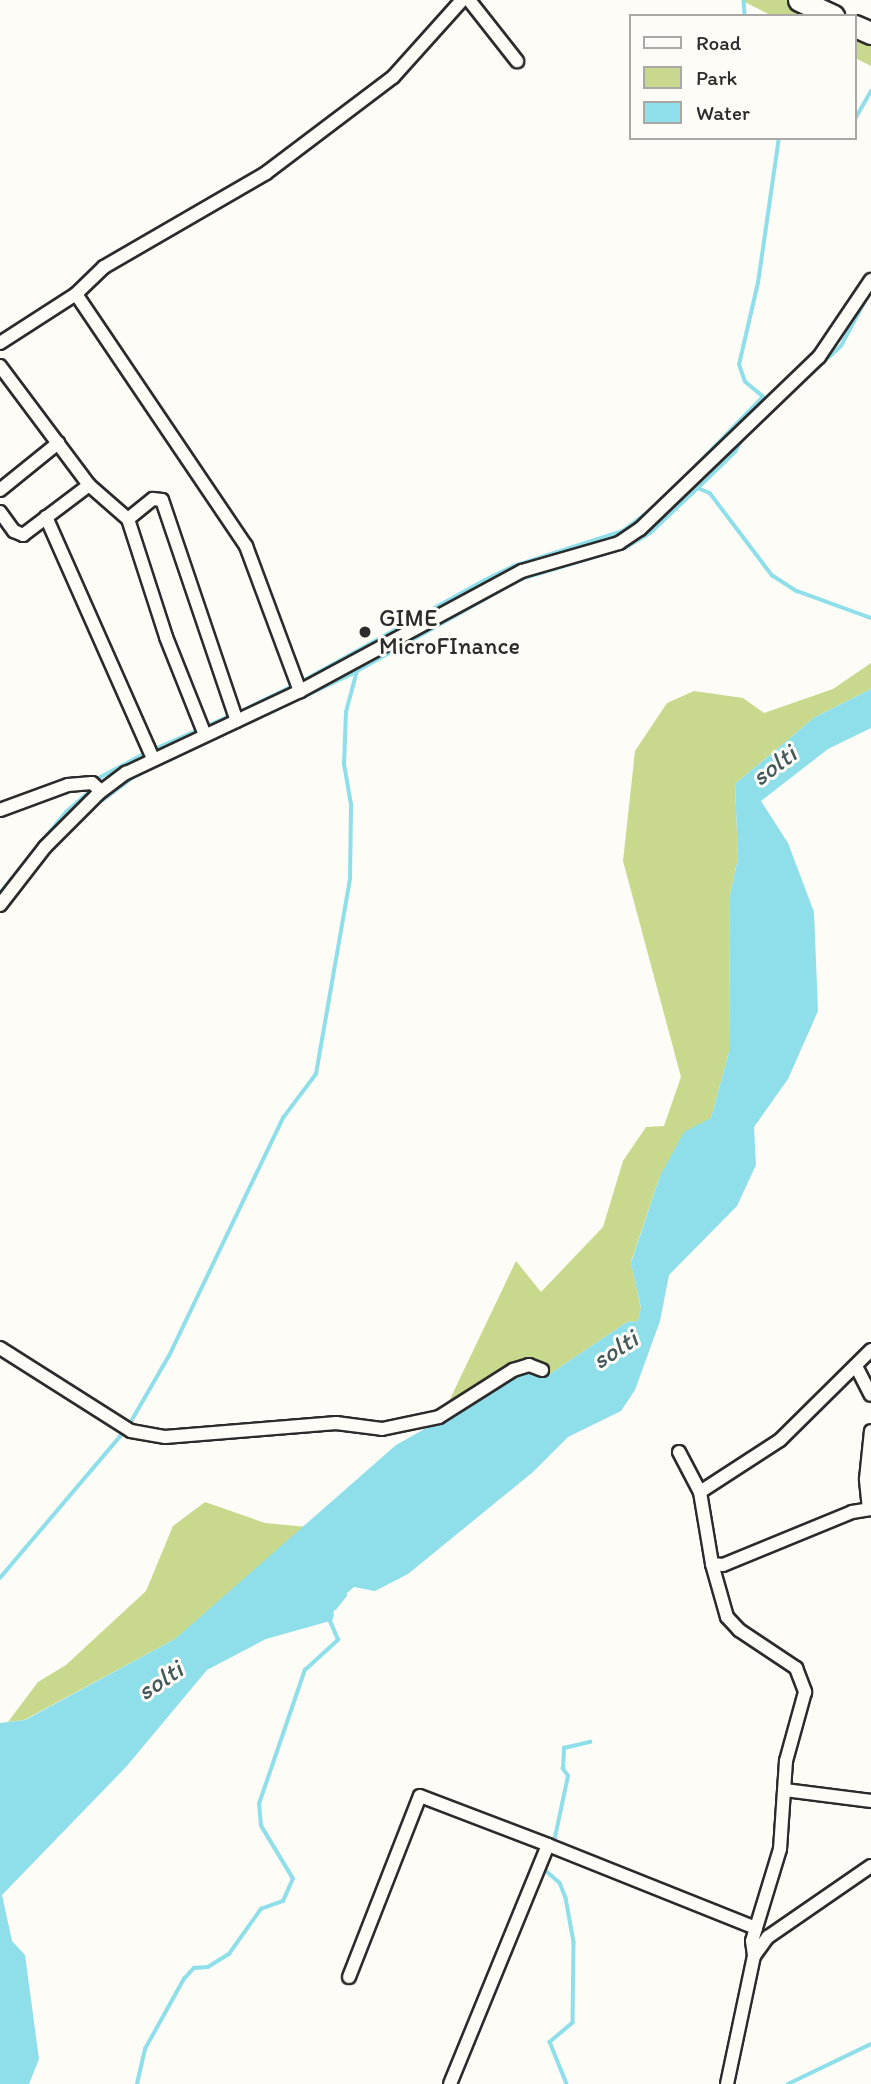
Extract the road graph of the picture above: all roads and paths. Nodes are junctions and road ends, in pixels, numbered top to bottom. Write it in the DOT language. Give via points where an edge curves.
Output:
graph roads {
  1 [pos="461,0"];
  2 [pos="469,0"];
  3 [pos="799,0"];
  4 [pos="829,14"];
  5 [pos="517,61"];
  6 [pos="871,281"];
  7 [pos="76,294"];
  8 [pos="0,343"];
  9 [pos="0,366"];
  10 [pos="58,443"];
  11 [pos="89,485"];
  12 [pos="0,490"];
  13 [pos="0,512"];
  14 [pos="46,517"];
  15 [pos="128,519"];
  16 [pos="300,691"];
  17 [pos="237,721"];
  18 [pos="205,736"];
  19 [pos="153,759"];
  20 [pos="101,791"];
  21 [pos="2,806"];
  22 [pos="0,905"];
  23 [pos="0,1348"];
  24 [pos="871,1350"];
  25 [pos="857,1368"];
  26 [pos="542,1370"];
  27 [pos="871,1395"];
  28 [pos="871,1431"];
  29 [pos="679,1452"];
  30 [pos="700,1492"];
  31 [pos="870,1509"];
  32 [pos="712,1564"];
  33 [pos="785,1790"];
  34 [pos="871,1801"];
  35 [pos="548,1845"];
  36 [pos="871,1866"];
  37 [pos="756,1928"];
  38 [pos="754,1956"];
  39 [pos="349,1977"];
  40 [pos="450,2084"];
  41 [pos="727,2084"];
  1 -- 7 [label="street" via="393,77 265,173 104,267"];
  2 -- 5 [label="street"];
  3 -- 4 [label="highway"];
  6 -- 16 [label="street" via="819,357 640,529 619,543 522,571"];
  7 -- 8 [label="street"];
  7 -- 16 [label="street" via="246,546"];
  9 -- 10 [label="street"];
  10 -- 11 [label="street"];
  10 -- 12 [label="street"];
  11 -- 14 [label="street"];
  11 -- 15 [label="street"];
  13 -- 14 [label="street" via="14,531 23,534"];
  14 -- 19 [label="street"];
  15 -- 17 [label="street" via="153,499 162,500"];
  15 -- 18 [label="street" via="166,637"];
  16 -- 17 [label="street"];
  17 -- 18 [label="street"];
  18 -- 19 [label="street"];
  19 -- 20 [label="street"];
  20 -- 21 [label="street" via="92,783 68,785"];
  20 -- 22 [label="street" via="45,847"];
  23 -- 26 [label="street" via="131,1431 156,1436 335,1423 383,1429 439,1417 513,1370 529,1365"];
  24 -- 25 [label="street"];
  25 -- 27 [label="street"];
  25 -- 30 [label="street" via="780,1440"];
  28 -- 31 [label="street" via="866,1479"];
  29 -- 30 [label="street"];
  30 -- 32 [label="street"];
  31 -- 32 [label="street" via="723,1565"];
  32 -- 33 [label="street" via="732,1624 802,1675 805,1702 786,1761"];
  33 -- 34 [label="street"];
  33 -- 37 [label="street" via="780,1849"];
  35 -- 37 [label="street"];
  35 -- 39 [label="street" via="419,1796"];
  35 -- 40 [label="street"];
  36 -- 38 [label="street" via="768,1937"];
  37 -- 38 [label="street"];
  38 -- 41 [label="street"];
}
